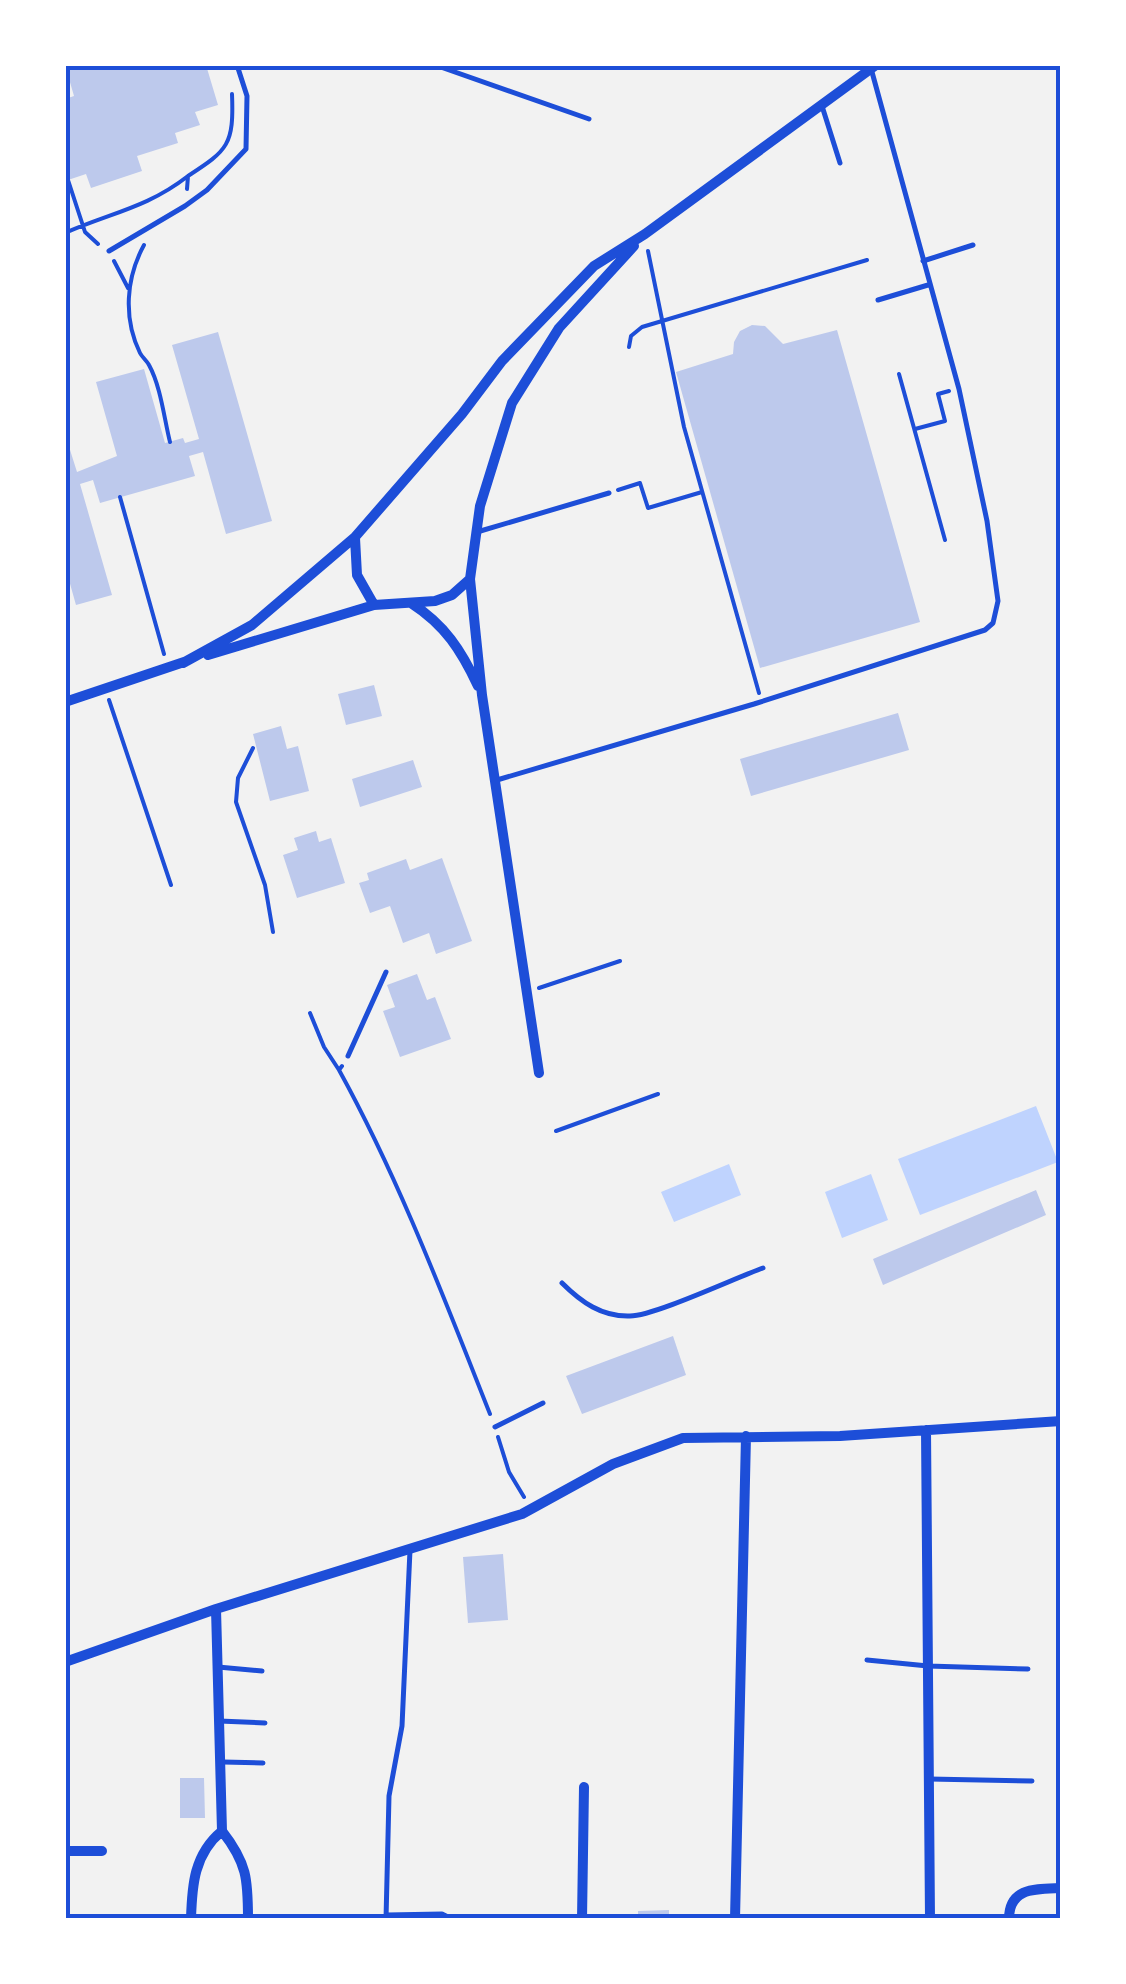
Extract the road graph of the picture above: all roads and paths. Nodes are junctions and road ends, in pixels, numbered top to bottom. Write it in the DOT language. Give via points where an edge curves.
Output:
graph roads {
  1 [pos="236,65"];
  2 [pos="435,65"];
  3 [pos="873,67"];
  4 [pos="232,88"];
  5 [pos="821,103"];
  6 [pos="589,119"];
  7 [pos="840,163"];
  8 [pos="188,176"];
  9 [pos="68,180"];
  10 [pos="185,206"];
  11 [pos="82,224"];
  12 [pos="65,233"];
  13 [pos="645,234"];
  14 [pos="148,238"];
  15 [pos="973,244"];
  16 [pos="109,251"];
  17 [pos="867,260"];
  18 [pos="923,260"];
  19 [pos="929,285"];
  20 [pos="128,288"];
  21 [pos="878,300"];
  22 [pos="662,322"];
  23 [pos="628,347"];
  24 [pos="898,374"];
  25 [pos="958,389"];
  26 [pos="914,430"];
  27 [pos="170,442"];
  28 [pos="702,492"];
  29 [pos="609,493"];
  30 [pos="120,497"];
  31 [pos="477,532"];
  32 [pos="355,538"];
  33 [pos="945,540"];
  34 [pos="470,579"];
  35 [pos="410,603"];
  36 [pos="374,605"];
  37 [pos="183,662"];
  38 [pos="168,668"];
  39 [pos="482,696"];
  40 [pos="65,702"];
  41 [pos="762,702"];
  42 [pos="110,706"];
  43 [pos="253,748"];
  44 [pos="496,781"];
  45 [pos="171,885"];
  46 [pos="272,932"];
  47 [pos="620,961"];
  48 [pos="386,972"];
  49 [pos="525,992"];
  50 [pos="310,1014"];
  51 [pos="348,1056"];
  52 [pos="339,1070"];
  53 [pos="540,1073"];
  54 [pos="658,1094"];
  55 [pos="556,1131"];
  56 [pos="763,1268"];
  57 [pos="562,1282"];
  58 [pos="542,1402"];
  59 [pos="1061,1422"];
  60 [pos="496,1427"];
  61 [pos="926,1430"];
  62 [pos="746,1436"];
  63 [pos="531,1510"];
  64 [pos="410,1550"];
  65 [pos="216,1609"];
  66 [pos="867,1660"];
  67 [pos="65,1662"];
  68 [pos="928,1666"];
  69 [pos="218,1667"];
  70 [pos="1028,1669"];
  71 [pos="262,1670"];
  72 [pos="219,1721"];
  73 [pos="265,1724"];
  74 [pos="220,1762"];
  75 [pos="263,1763"];
  76 [pos="929,1779"];
  77 [pos="1032,1782"];
  78 [pos="584,1787"];
  79 [pos="222,1832"];
  80 [pos="102,1851"];
  81 [pos="65,1852"];
  82 [pos="1061,1888"];
  83 [pos="386,1917"];
  84 [pos="191,1919"];
  85 [pos="248,1919"];
  86 [pos="452,1919"];
  87 [pos="582,1919"];
  88 [pos="735,1919"];
  89 [pos="930,1919"];
  90 [pos="1009,1919"];
  1 -- 10 [label="lane" via="247,96 246,150"];
  2 -- 6 [label="lane"];
  3 -- 5 [label="street"];
  3 -- 18 [label="lane"];
  4 -- 8 [label="path" via="226,147"];
  5 -- 7 [label="lane"];
  5 -- 13 [label="street"];
  8 -- 10 [label="path"];
  8 -- 11 [label="path" via="148,203"];
  9 -- 11 [label="path"];
  10 -- 16 [label="lane"];
  11 -- 12 [label="path"];
  11 -- 16 [label="path"];
  13 -- 22 [label="path"];
  13 -- 31 [label="street" via="559,328 512,403"];
  13 -- 32 [label="street" via="594,266 559,299"];
  14 -- 20 [label="path"];
  15 -- 18 [label="lane"];
  16 -- 20 [label="path"];
  17 -- 22 [label="path"];
  18 -- 19 [label="lane"];
  19 -- 21 [label="lane"];
  19 -- 25 [label="lane"];
  20 -- 27 [label="path" via="130,317"];
  22 -- 23 [label="path" via="636,330"];
  22 -- 28 [label="path"];
  24 -- 26 [label="path"];
  25 -- 26 [label="path" via="938,394 945,421"];
  25 -- 41 [label="lane" via="998,600 993,623"];
  26 -- 33 [label="path"];
  28 -- 29 [label="path" via="648,508 640,484"];
  28 -- 41 [label="path"];
  29 -- 31 [label="lane"];
  30 -- 38 [label="path"];
  31 -- 34 [label="street"];
  32 -- 36 [label="street" via="357,575"];
  32 -- 37 [label="street" via="252,625"];
  34 -- 35 [label="street" via="452,595"];
  34 -- 39 [label="street"];
  35 -- 36 [label="street"];
  35 -- 39 [label="street" via="436,620 461,650"];
  36 -- 37 [label="street"];
  37 -- 38 [label="street"];
  38 -- 40 [label="street"];
  39 -- 44 [label="street"];
  41 -- 44 [label="lane"];
  42 -- 45 [label="path"];
  43 -- 46 [label="path" via="238,778 236,802 265,885"];
  44 -- 49 [label="street"];
  47 -- 49 [label="path"];
  48 -- 51 [label="lane"];
  49 -- 53 [label="street"];
  50 -- 52 [label="path"];
  51 -- 52 [label="path"];
  52 -- 60 [label="path"];
  54 -- 55 [label="path"];
  56 -- 57 [label="lane" via="634,1317 606,1314"];
  58 -- 60 [label="lane"];
  59 -- 61 [label="street"];
  60 -- 63 [label="path" via="509,1472"];
  61 -- 62 [label="street"];
  61 -- 68 [label="street"];
  62 -- 63 [label="street" via="683,1438 614,1464"];
  62 -- 88 [label="street"];
  63 -- 64 [label="street"];
  64 -- 65 [label="street"];
  64 -- 83 [label="lane"];
  65 -- 67 [label="street"];
  65 -- 69 [label="street"];
  66 -- 68 [label="lane"];
  68 -- 70 [label="lane"];
  68 -- 76 [label="street"];
  69 -- 71 [label="lane"];
  69 -- 72 [label="street"];
  72 -- 73 [label="lane"];
  72 -- 74 [label="street"];
  74 -- 75 [label="lane"];
  74 -- 79 [label="street"];
  76 -- 77 [label="lane"];
  76 -- 89 [label="street"];
  78 -- 87 [label="street"];
  79 -- 84 [label="street" via="197,1861"];
  79 -- 85 [label="street" via="246,1871"];
  80 -- 81 [label="street"];
  82 -- 90 [label="street" via="1017,1895"];
  83 -- 86 [label="lane"];
}
